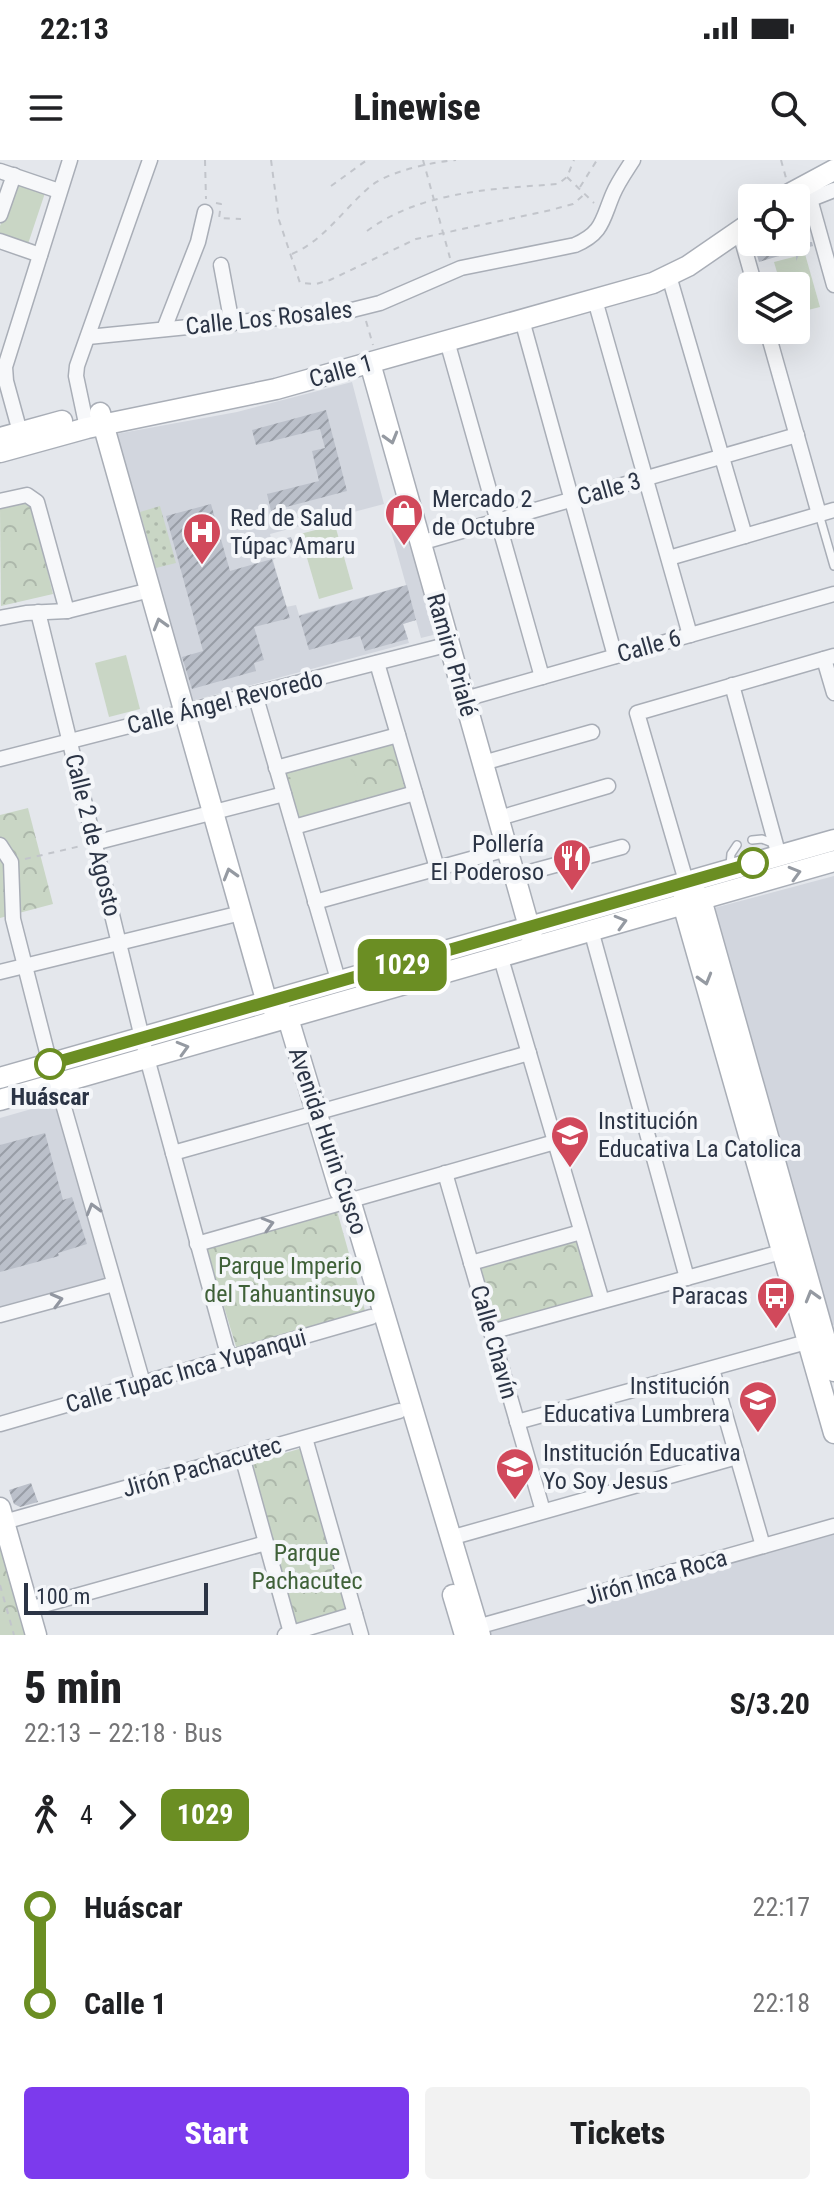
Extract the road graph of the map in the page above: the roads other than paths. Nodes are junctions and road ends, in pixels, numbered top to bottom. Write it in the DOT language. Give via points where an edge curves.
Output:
graph roads {
  1 [pos="70,160"];
  2 [pos="150,160"];
  3 [pos="633,160"];
  4 [pos="834,170"];
  5 [pos="7,173"];
  6 [pos="810,187"];
  7 [pos="834,190"];
  8 [pos="59,191"];
  9 [pos="810,195"];
  10 [pos="0,215"];
  11 [pos="204,216"];
  12 [pos="738,233"];
  13 [pos="810,233"];
  14 [pos="0,241"];
  15 [pos="40,255"];
  16 [pos="221,265"];
  17 [pos="669,276"];
  18 [pos="834,285"];
  19 [pos="595,300"];
  20 [pos="522,320"];
  21 [pos="232,324"];
  22 [pos="164,329"];
  23 [pos="88,337"];
  24 [pos="447,341"];
  25 [pos="771,344"];
  26 [pos="374,362"];
  27 [pos="3,380"];
  28 [pos="94,420"];
  29 [pos="20,432"];
  30 [pos="797,435"];
  31 [pos="0,438"];
  32 [pos="0,452"];
  33 [pos="722,457"];
  34 [pos="646,478"];
  35 [pos="572,499"];
  36 [pos="0,501"];
  37 [pos="827,512"];
  38 [pos="498,521"];
  39 [pos="745,536"];
  40 [pos="420,543"];
  41 [pos="669,558"];
  42 [pos="834,566"];
  43 [pos="150,590"];
  44 [pos="834,594"];
  45 [pos="67,611"];
  46 [pos="38,612"];
  47 [pos="0,618"];
  48 [pos="690,635"];
  49 [pos="450,644"];
  50 [pos="615,656"];
  51 [pos="829,658"];
  52 [pos="377,663"];
  53 [pos="542,677"];
  54 [pos="732,685"];
  55 [pos="834,693"];
  56 [pos="255,694"];
  57 [pos="465,699"];
  58 [pos="185,712"];
  59 [pos="592,732"];
  60 [pos="398,735"];
  61 [pos="70,741"];
  62 [pos="0,759"];
  63 [pos="483,763"];
  64 [pos="276,768"];
  65 [pos="608,786"];
  66 [pos="415,793"];
  67 [pos="284,794"];
  68 [pos="213,813"];
  69 [pos="499,818"];
  70 [pos="294,827"];
  71 [pos="752,840"];
  72 [pos="834,840"];
  73 [pos="94,843"];
  74 [pos="0,845"];
  75 [pos="737,845"];
  76 [pos="622,847"];
  77 [pos="507,849"];
  78 [pos="777,850"];
  79 [pos="834,861"];
  80 [pos="437,868"];
  81 [pos="730,870"];
  82 [pos="515,876"];
  83 [pos="686,881"];
  84 [pos="315,902"];
  85 [pos="692,902"];
  86 [pos="241,913"];
  87 [pos="591,930"];
  88 [pos="532,937"];
  89 [pos="119,942"];
  90 [pos="500,955"];
  91 [pos="25,966"];
  92 [pos="0,972"];
  93 [pos="339,983"];
  94 [pos="267,1003"];
  95 [pos="288,1018"];
  96 [pos="144,1048"];
  97 [pos="529,1053"];
  98 [pos="53,1074"];
  99 [pos="0,1078"];
  100 [pos="0,1100"];
  101 [pos="316,1112"];
  102 [pos="555,1142"];
  103 [pos="173,1153"];
  104 [pos="445,1173"];
  105 [pos="345,1202"];
  106 [pos="581,1232"];
  107 [pos="197,1244"];
  108 [pos="781,1252"];
  109 [pos="471,1263"];
  110 [pos="687,1278"];
  111 [pos="114,1284"];
  112 [pos="602,1301"];
  113 [pos="0,1315"];
  114 [pos="371,1317"];
  115 [pos="491,1332"];
  116 [pos="822,1338"];
  117 [pos="229,1358"];
  118 [pos="712,1369"];
  119 [pos="834,1371"];
  120 [pos="143,1383"];
  121 [pos="399,1411"];
  122 [pos="517,1422"];
  123 [pos="0,1424"];
  124 [pos="834,1433"];
  125 [pos="305,1438"];
  126 [pos="242,1456"];
  127 [pos="737,1457"];
  128 [pos="543,1511"];
  129 [pos="2,1515"];
  130 [pos="834,1526"];
  131 [pos="450,1538"];
  132 [pos="266,1543"];
  133 [pos="763,1546"];
  134 [pos="29,1609"];
  135 [pos="355,1614"];
  136 [pos="474,1632"];
  137 [pos="288,1634"];
  138 [pos="36,1635"];
  139 [pos="361,1635"];
  1 -- 8 [label="street"];
  2 -- 23 [label="street"];
  3 -- 21 [label="street, Calle Los Rosales" via="613,192 603,223 575,245 453,271 348,311"];
  4 -- 6 [label="street"];
  5 -- 8 [label="street"];
  5 -- 10 [label="street"];
  7 -- 9 [label="street"];
  8 -- 15 [label="street"];
  11 -- 22 [label="street"];
  12 -- 17 [label="street, Calle 1"];
  13 -- 18 [label="street"];
  14 -- 15 [label="street"];
  15 -- 27 [label="street"];
  16 -- 21 [label="street"];
  17 -- 19 [label="street, Calle 1"];
  17 -- 33 [label="street"];
  19 -- 20 [label="street, Calle 1"];
  19 -- 34 [label="street"];
  20 -- 24 [label="street, Calle 1"];
  20 -- 35 [label="street"];
  21 -- 22 [label="street, Calle Los Rosales"];
  22 -- 23 [label="street, Calle Los Rosales"];
  23 -- 28 [label="street" via="76,376"];
  24 -- 26 [label="street, Calle 1"];
  24 -- 38 [label="street"];
  25 -- 30 [label="street"];
  26 -- 28 [label="street, Calle 1" via="240,398"];
  26 -- 40 [label="street, Ramiro Prialé, one-way"];
  27 -- 29 [label="street"];
  28 -- 29 [label="street, Calle 1"];
  28 -- 32 [label="street, Calle 1"];
  28 -- 43 [label="street"];
  29 -- 31 [label="street, Calle 1"];
  30 -- 33 [label="street, Calle 3"];
  30 -- 37 [label="street"];
  33 -- 34 [label="street, Calle 3"];
  33 -- 39 [label="street"];
  34 -- 35 [label="street, Calle 3"];
  34 -- 41 [label="street"];
  35 -- 38 [label="street, Calle 3"];
  35 -- 50 [label="street"];
  36 -- 45 [label="street" via="31,496 37,502"];
  37 -- 39 [label="street"];
  37 -- 42 [label="lane"];
  38 -- 40 [label="street, Calle 3"];
  38 -- 53 [label="street"];
  39 -- 41 [label="street"];
  40 -- 49 [label="street, Ramiro Prialé"];
  41 -- 48 [label="street"];
  43 -- 45 [label="street"];
  58 -- 43 [label="street, one-way"];
  44 -- 48 [label="street, Calle 6"];
  45 -- 46 [label="street"];
  46 -- 47 [label="street"];
  46 -- 61 [label="street, Calle 2 de Agosto"];
  48 -- 50 [label="street, Calle 6"];
  49 -- 52 [label="street, Calle Ángel Revoredo"];
  49 -- 57 [label="street, Ramiro Prialé"];
  50 -- 53 [label="street, Calle 6"];
  51 -- 54 [label="street"];
  51 -- 55 [label="street"];
  52 -- 56 [label="street, Calle Ángel Revoredo"];
  52 -- 60 [label="street"];
  53 -- 57 [label="street, Calle 6"];
  54 -- 78 [label="street"];
  54 -- 83 [label="street" via="637,713"];
  56 -- 58 [label="street, Calle Ángel Revoredo"];
  56 -- 64 [label="street"];
  57 -- 63 [label="street, Ramiro Prialé"];
  58 -- 61 [label="street, Calle Ángel Revoredo"];
  58 -- 68 [label="street"];
  59 -- 63 [label="street"];
  60 -- 64 [label="street"];
  60 -- 66 [label="street"];
  61 -- 62 [label="street, Calle Ángel Revoredo"];
  61 -- 73 [label="street, Calle 2 de Agosto"];
  63 -- 69 [label="street, Ramiro Prialé"];
  64 -- 67 [label="street"];
  65 -- 69 [label="street"];
  66 -- 70 [label="street"];
  66 -- 80 [label="street"];
  67 -- 68 [label="street"];
  67 -- 70 [label="street"];
  68 -- 73 [label="street"];
  86 -- 68 [label="street, one-way"];
  69 -- 77 [label="street, Ramiro Prialé"];
  70 -- 84 [label="street"];
  71 -- 78 [label="lane" via="762,839"];
  72 -- 78 [label="street"];
  73 -- 89 [label="street, Calle 2 de Agosto"];
  74 -- 91 [label="street" via="11,862 11,910"];
  75 -- 81 [label="lane"];
  76 -- 82 [label="street"];
  77 -- 80 [label="street"];
  77 -- 82 [label="street, Ramiro Prialé"];
  78 -- 81 [label="street"];
  85 -- 79 [label="street, one-way"];
  80 -- 84 [label="street"];
  81 -- 83 [label="street"];
  82 -- 88 [label="street, Ramiro Prialé"];
  83 -- 85 [label="street"];
  83 -- 88 [label="street"];
  84 -- 93 [label="street"];
  87 -- 85 [label="street, one-way"];
  85 -- 108 [label="street, one-way"];
  116 -- 85 [label="street, one-way"];
  86 -- 89 [label="street"];
  86 -- 94 [label="street"];
  87 -- 88 [label="street"];
  87 -- 110 [label="street"];
  88 -- 90 [label="street"];
  88 -- 93 [label="street"];
  89 -- 91 [label="street"];
  89 -- 96 [label="street, Calle 2 de Agosto"];
  90 -- 95 [label="street"];
  90 -- 97 [label="street"];
  91 -- 92 [label="street"];
  91 -- 98 [label="street"];
  93 -- 94 [label="street"];
  94 -- 95 [label="street, Avenida Hurin Cusco"];
  94 -- 96 [label="street"];
  96 -- 95 [label="street, one-way"];
  95 -- 101 [label="street, Avenida Hurin Cusco"];
  96 -- 98 [label="street"];
  96 -- 103 [label="street, Calle 2 de Agosto"];
  97 -- 101 [label="street"];
  97 -- 102 [label="street"];
  98 -- 99 [label="street"];
  98 -- 100 [label="street"];
  111 -- 98 [label="street, one-way"];
  101 -- 103 [label="street"];
  101 -- 105 [label="street, Avenida Hurin Cusco"];
  102 -- 104 [label="street"];
  102 -- 106 [label="street"];
  103 -- 107 [label="street, Calle 2 de Agosto"];
  104 -- 105 [label="street"];
  104 -- 109 [label="street, Calle Chavín"];
  107 -- 105 [label="street, one-way"];
  105 -- 114 [label="street, Avenida Hurin Cusco"];
  105 -- 131 [label="street, Avenida Hurin Cusco"];
  106 -- 109 [label="street"];
  106 -- 112 [label="street"];
  107 -- 117 [label="street, Calle 2 de Agosto"];
  108 -- 110 [label="street"];
  108 -- 116 [label="street"];
  109 -- 115 [label="street, Calle Chavín"];
  110 -- 112 [label="street"];
  113 -- 111 [label="street, one-way"];
  111 -- 120 [label="street"];
  112 -- 115 [label="street"];
  114 -- 117 [label="street, Calle Tupac Inca Yupanqui"];
  114 -- 121 [label="street, Avenida Hurin Cusco"];
  115 -- 122 [label="street, Calle Chavín"];
  116 -- 118 [label="street"];
  116 -- 119 [label="street"];
  116 -- 124 [label="street"];
  117 -- 120 [label="street, Calle Tupac Inca Yupanqui"];
  118 -- 122 [label="street"];
  118 -- 127 [label="street"];
  120 -- 123 [label="street, Calle Tupac Inca Yupanqui"];
  121 -- 125 [label="street, Jirón Pachacutec"];
  121 -- 136 [label="street, Avenida Hurin Cusco"];
  122 -- 128 [label="street, Calle Chavín"];
  125 -- 126 [label="street, Jirón Pachacutec"];
  125 -- 135 [label="street"];
  126 -- 129 [label="street, Jirón Pachacutec"];
  126 -- 132 [label="street"];
  127 -- 128 [label="street"];
  127 -- 133 [label="street"];
  128 -- 131 [label="street"];
  129 -- 134 [label="street"];
  130 -- 133 [label="street, Jirón Inca Roca"];
  131 -- 136 [label="street, Avenida Hurin Cusco"];
  132 -- 134 [label="street"];
  132 -- 137 [label="street"];
  133 -- 136 [label="street, Jirón Inca Roca"];
  134 -- 138 [label="street"];
  135 -- 137 [label="street"];
  135 -- 139 [label="street"];
}
